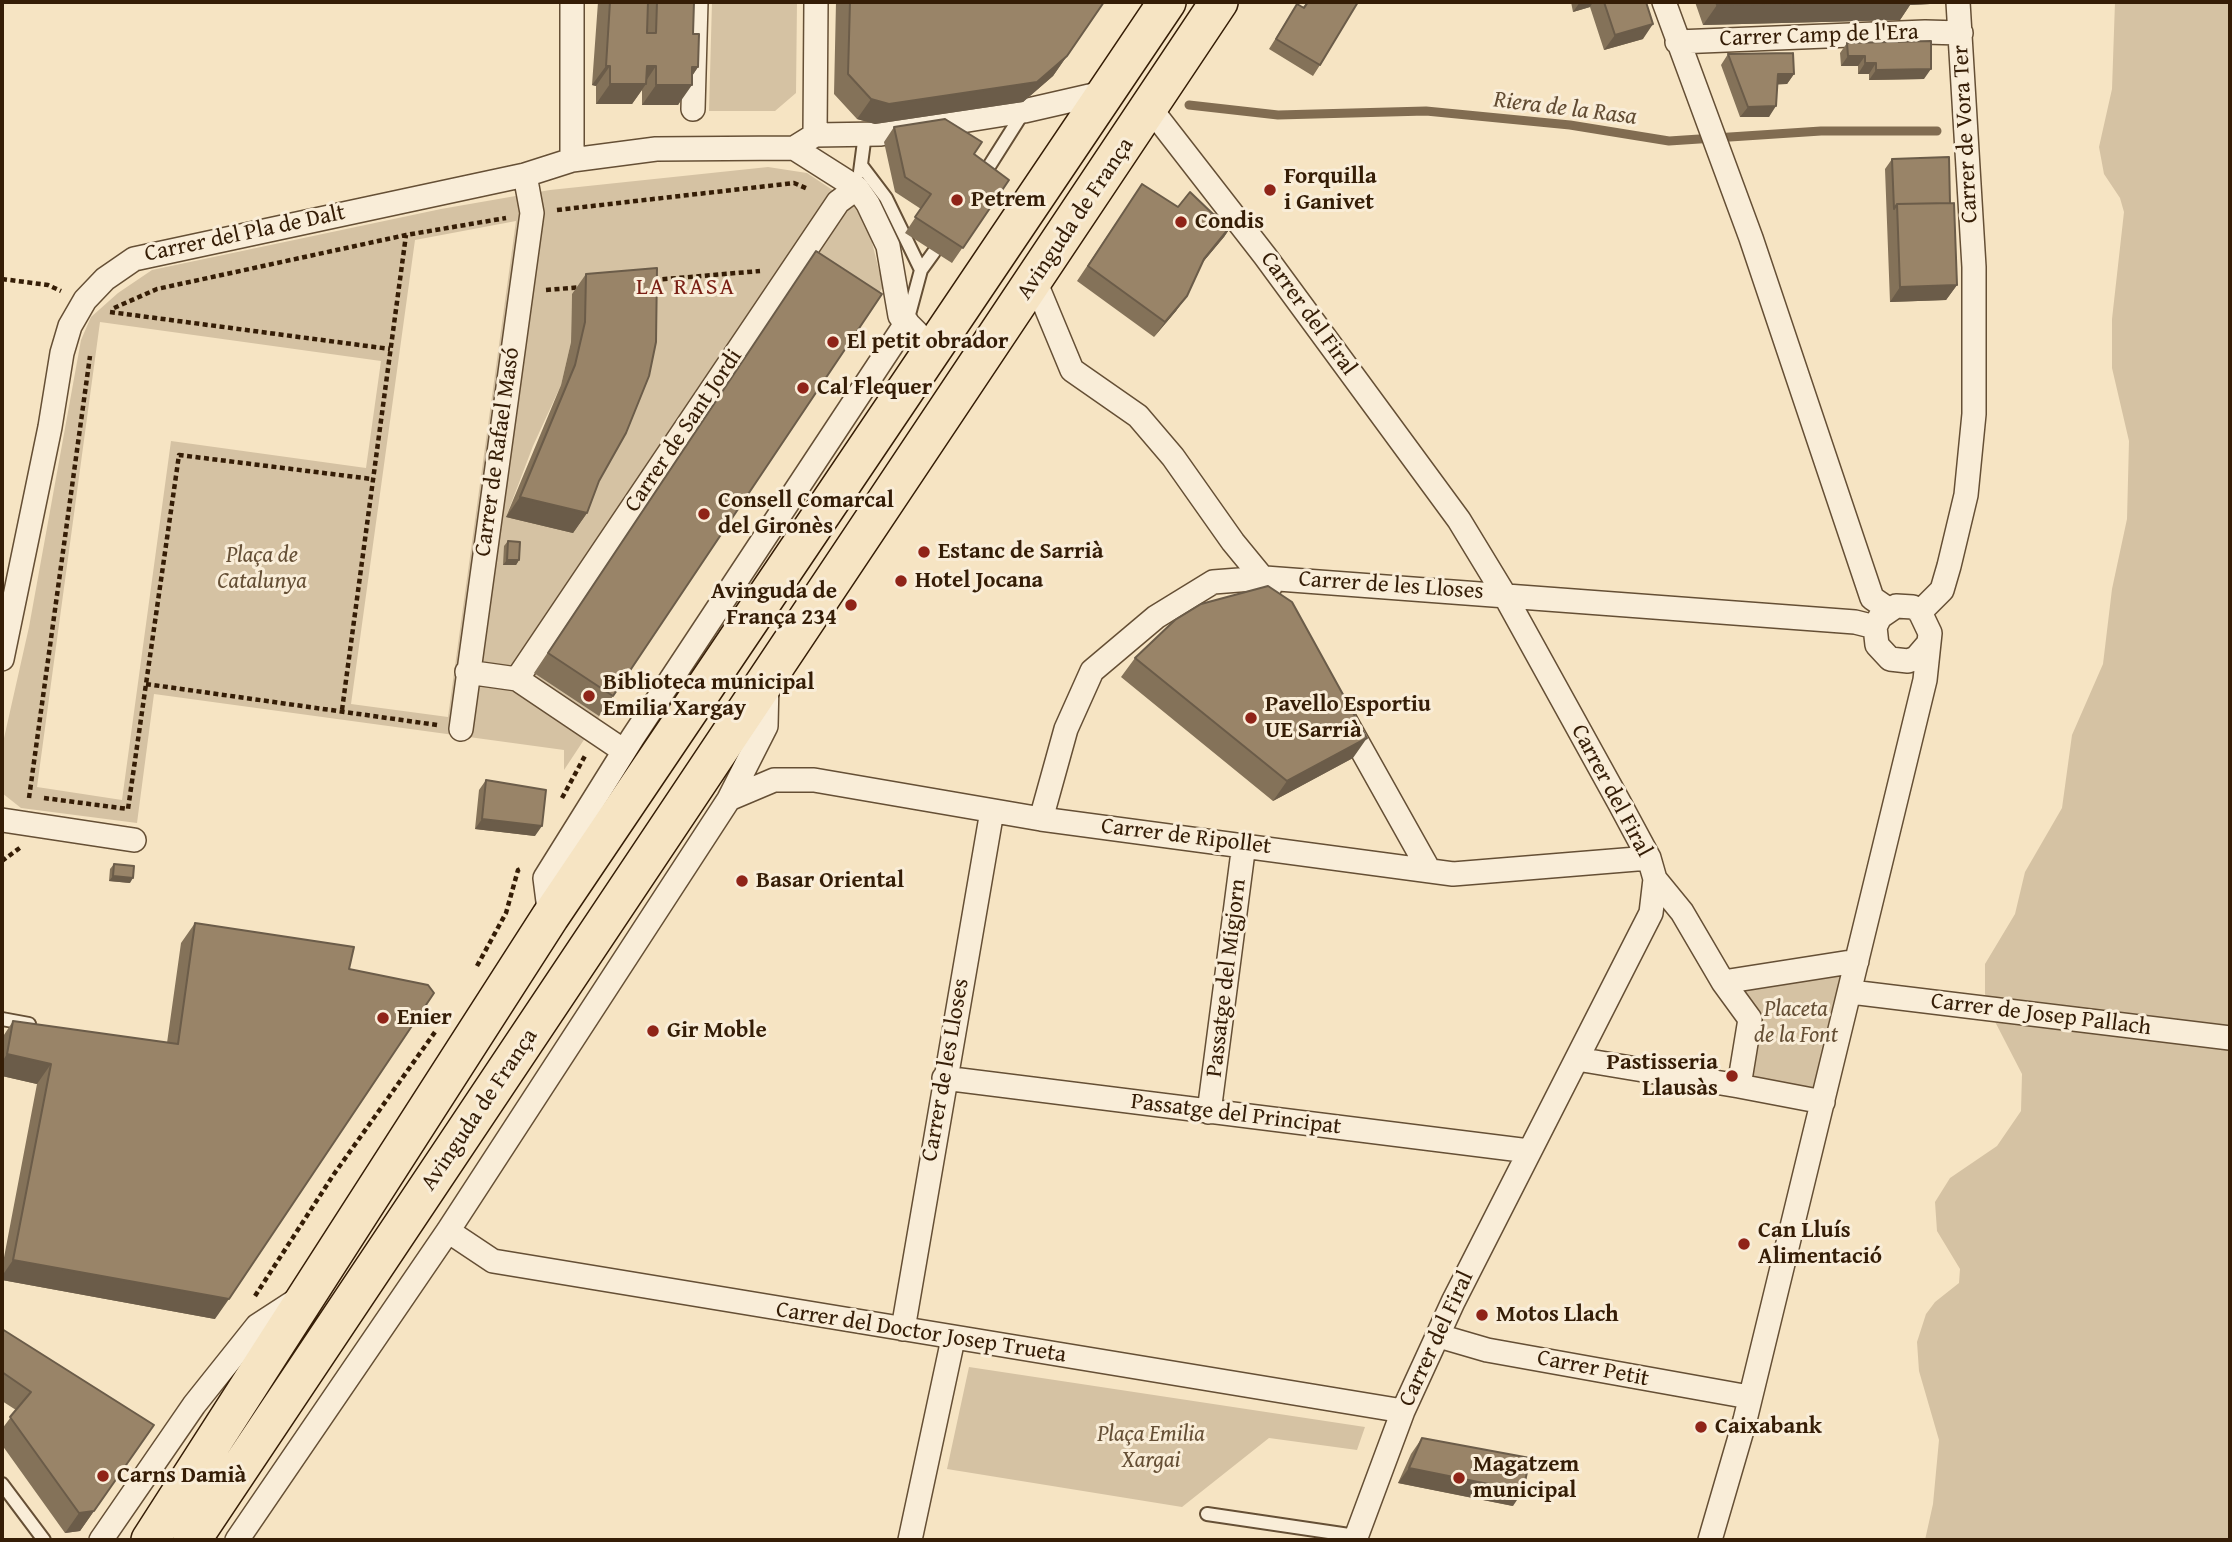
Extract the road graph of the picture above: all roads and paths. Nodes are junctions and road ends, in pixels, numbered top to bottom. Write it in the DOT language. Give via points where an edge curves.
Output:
graph roads {
  1 [pos="572,2"];
  2 [pos="696,2"];
  3 [pos="816,2"];
  4 [pos="1167,2"];
  5 [pos="1219,2"];
  6 [pos="1664,2"];
  7 [pos="1958,2"];
  8 [pos="1961,33"];
  9 [pos="1677,42"];
  10 [pos="1107,92"];
  11 [pos="1150,108"];
  12 [pos="693,109"];
  13 [pos="1024,111"];
  14 [pos="865,134"];
  15 [pos="815,135"];
  16 [pos="794,148"];
  17 [pos="572,160"];
  18 [pos="861,164"];
  19 [pos="525,175"];
  20 [pos="979,181"];
  21 [pos="857,188"];
  22 [pos="532,213"];
  23 [pos="406,234"];
  24 [pos="934,252"];
  25 [pos="794,269"];
  26 [pos="920,270"];
  27 [pos="2,279"];
  28 [pos="644,281"];
  29 [pos="1035,281"];
  30 [pos="589,286"];
  31 [pos="521,292"];
  32 [pos="85,300"];
  33 [pos="107,311"];
  34 [pos="101,317"];
  35 [pos="907,322"];
  36 [pos="390,349"];
  37 [pos="91,350"];
  38 [pos="925,363"];
  39 [pos="372,479"];
  40 [pos="804,542"];
  41 [pos="753,556"];
  42 [pos="1265,578"];
  43 [pos="1504,594"];
  44 [pos="1278,602"];
  45 [pos="1920,612"];
  46 [pos="1882,618"];
  47 [pos="1928,644"];
  48 [pos="2,659"];
  49 [pos="467,672"];
  50 [pos="517,679"];
  51 [pos="767,680"];
  52 [pos="146,684"];
  53 [pos="1333,699"];
  54 [pos="342,710"];
  55 [pos="461,729"];
  56 [pos="597,735"];
  57 [pos="624,751"];
  58 [pos="729,799"];
  59 [pos="558,809"];
  60 [pos="992,811"];
  61 [pos="1041,819"];
  62 [pos="2,820"];
  63 [pos="134,840"];
  64 [pos="1244,844"];
  65 [pos="526,866"];
  66 [pos="1652,869"];
  67 [pos="1429,870"];
  68 [pos="550,917"];
  69 [pos="1857,961"];
  70 [pos="470,978"];
  71 [pos="1723,982"];
  72 [pos="1851,992"];
  73 [pos="2,1019"];
  74 [pos="48,1028"];
  75 [pos="437,1029"];
  76 [pos="2230,1038"];
  77 [pos="1577,1059"];
  78 [pos="944,1078"];
  79 [pos="1739,1086"];
  80 [pos="1823,1102"];
  81 [pos="1209,1112"];
  82 [pos="1529,1151"];
  83 [pos="448,1231"];
  84 [pos="309,1293"];
  85 [pos="251,1302"];
  86 [pos="903,1329"];
  87 [pos="1439,1336"];
  88 [pos="953,1339"];
  89 [pos="1749,1397"];
  90 [pos="1403,1411"];
  91 [pos="2,1483"];
  92 [pos="1207,1514"];
  93 [pos="1356,1538"];
  94 [pos="44,1540"];
  95 [pos="101,1540"];
  96 [pos="150,1540"];
  97 [pos="192,1540"];
  98 [pos="237,1540"];
  99 [pos="909,1540"];
  100 [pos="1710,1540"];
  1 -- 17 [label="street"];
  2 -- 12 [label="street"];
  3 -- 15 [label="street"];
  4 -- 10 [label="main road, Avinguda de França"];
  5 -- 11 [label="main road, Avinguda de França"];
  6 -- 9 [label="street"];
  7 -- 8 [label="street, Carrer de Vora Ter"];
  8 -- 9 [label="street, Carrer Camp de l'Era"];
  8 -- 45 [label="street, Carrer de Vora Ter" via="1974,267 1974,414 1966,495 1942,590"];
  9 -- 46 [label="street" via="1751,238"];
  10 -- 13 [label="street"];
  10 -- 38 [label="main road, Avinguda de França"];
  11 -- 29 [label="main road, Avinguda de França"];
  11 -- 43 [label="street, Carrer del Firal" via="1459,520"];
  13 -- 14 [label="street"];
  13 -- 20 [label="lane"];
  14 -- 15 [label="street"];
  14 -- 18 [label="lane"];
  15 -- 16 [label="street"];
  16 -- 17 [label="street, Carrer del Pla de Dalt" via="656,149"];
  16 -- 21 [label="street"];
  17 -- 19 [label="street, Carrer del Pla de Dalt"];
  18 -- 21 [label="lane"];
  18 -- 26 [label="lane" via="886,198"];
  19 -- 22 [label="street, Carrer de Rafael Masó"];
  19 -- 32 [label="street, Carrer del Pla de Dalt" via="134,259"];
  21 -- 25 [label="street, Carrer de Sant Jordi" via="838,202"];
  21 -- 35 [label="street" via="888,246 900,316"];
  22 -- 23 [label="path"];
  22 -- 31 [label="street, Carrer de Rafael Masó"];
  23 -- 33 [label="path" via="157,289"];
  23 -- 36 [label="path"];
  24 -- 26 [label="lane"];
  25 -- 28 [label="path"];
  25 -- 50 [label="street, Carrer de Sant Jordi"];
  26 -- 35 [label="lane"];
  27 -- 32 [label="path" via="48,285"];
  29 -- 42 [label="street" via="1072,370 1138,416"];
  29 -- 51 [label="main road, Avinguda de França"];
  30 -- 31 [label="path"];
  31 -- 49 [label="street, Carrer de Rafael Masó"];
  32 -- 48 [label="street, Carrer del Pla de Dalt" via="62,353"];
  33 -- 34 [label="path"];
  33 -- 36 [label="path"];
  35 -- 38 [label="street" via="917,333"];
  35 -- 41 [label="street"];
  36 -- 39 [label="path"];
  37 -- 52 [label="path" via="30,796 128,809"];
  38 -- 40 [label="main road, Avinguda de França"];
  39 -- 52 [label="path" via="180,455"];
  39 -- 54 [label="path"];
  40 -- 41 [label="street"];
  40 -- 68 [label="main road, Avinguda de França"];
  41 -- 57 [label="street"];
  42 -- 43 [label="street, Carrer de les Lloses"];
  42 -- 44 [label="street"];
  42 -- 61 [label="street, Carrer de les Lloses" via="1213,582 1156,617 1092,671 1066,729"];
  43 -- 46 [label="street, Carrer de les Lloses" via="1855,622"];
  43 -- 66 [label="street, Carrer del Firal"];
  45 -- 46 [label="street" via="1905,606"];
  45 -- 47 [label="street" via="1927,621"];
  46 -- 47 [label="street" via="1877,645 1890,659 1916,658"];
  47 -- 69 [label="street" via="1919,713"];
  49 -- 50 [label="street"];
  49 -- 55 [label="street, Carrer de Rafael Masó"];
  50 -- 56 [label="street"];
  51 -- 58 [label="street, Avinguda de França" via="766,726"];
  51 -- 97 [label="main road, Avinguda de França"];
  52 -- 54 [label="path"];
  53 -- 67 [label="street"];
  54 -- 55 [label="path"];
  56 -- 57 [label="street"];
  56 -- 59 [label="path" via="567,783"];
  57 -- 68 [label="street" via="545,878"];
  58 -- 60 [label="street, Carrer de Ripollet" via="775,780 814,780"];
  58 -- 83 [label="street, Avinguda de França"];
  60 -- 61 [label="street, Carrer de Ripollet"];
  60 -- 78 [label="street, Carrer de les Lloses"];
  61 -- 64 [label="street, Carrer de Ripollet"];
  62 -- 63 [label="street"];
  64 -- 67 [label="street, Carrer de Ripollet"];
  64 -- 81 [label="street, Passatge del Migjorn"];
  65 -- 70 [label="path" via="518,870 506,913"];
  66 -- 67 [label="street, Carrer de Ripollet" via="1453,874"];
  66 -- 71 [label="street"];
  66 -- 77 [label="street, Carrer del Firal" via="1651,913"];
  68 -- 84 [label="main road, Avinguda de França"];
  69 -- 71 [label="street"];
  69 -- 72 [label="street"];
  71 -- 79 [label="street" via="1750,1019"];
  72 -- 76 [label="street, Carrer de Josep Pallach"];
  72 -- 80 [label="street"];
  73 -- 74 [label="lane"];
  75 -- 85 [label="path"];
  77 -- 79 [label="street"];
  77 -- 82 [label="street, Carrer del Firal"];
  78 -- 81 [label="street, Passatge del Principat"];
  78 -- 86 [label="street, Carrer de les Lloses"];
  79 -- 80 [label="street"];
  80 -- 89 [label="street"];
  81 -- 82 [label="street, Passatge del Principat"];
  82 -- 87 [label="street, Carrer del Firal"];
  83 -- 86 [label="street, Carrer del Doctor Josep Trueta" via="493,1261"];
  83 -- 98 [label="street, Avinguda de França"];
  84 -- 95 [label="street, Avinguda de França" via="257,1326 194,1405"];
  84 -- 96 [label="main road, Avinguda de França"];
  86 -- 88 [label="street, Carrer del Doctor Josep Trueta"];
  87 -- 89 [label="street, Carrer Petit" via="1487,1350"];
  87 -- 90 [label="street, Carrer del Firal"];
  88 -- 90 [label="street, Carrer del Doctor Josep Trueta"];
  88 -- 99 [label="street"];
  89 -- 100 [label="street"];
  90 -- 93 [label="street, Carrer del Firal"];
  91 -- 94 [label="lane"];
  92 -- 93 [label="lane"];
}
